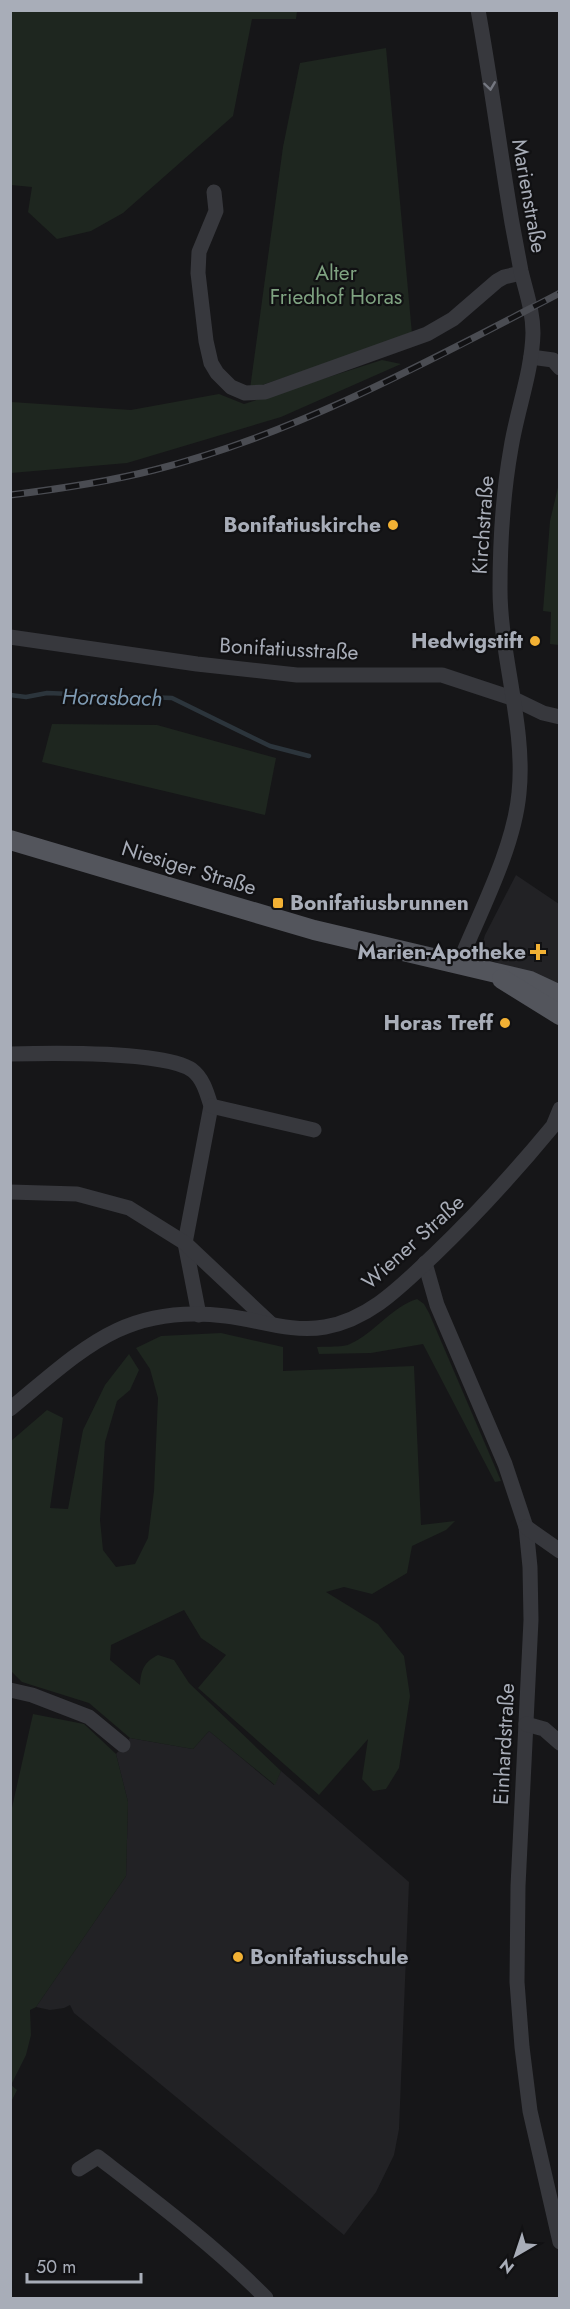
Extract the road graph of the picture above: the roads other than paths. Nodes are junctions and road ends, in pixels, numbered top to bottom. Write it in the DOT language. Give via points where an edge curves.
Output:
graph roads {
  1 [pos="478,10"];
  2 [pos="214,192"];
  3 [pos="521,273"];
  4 [pos="531,357"];
  5 [pos="560,368"];
  6 [pos="10,637"];
  7 [pos="512,698"];
  8 [pos="560,717"];
  9 [pos="10,840"];
  10 [pos="459,963"];
  11 [pos="495,974"];
  12 [pos="560,995"];
  13 [pos="560,1015"];
  14 [pos="10,1054"];
  15 [pos="211,1106"];
  16 [pos="560,1109"];
  17 [pos="556,1125"];
  18 [pos="314,1130"];
  19 [pos="10,1192"];
  20 [pos="185,1243"];
  21 [pos="425,1263"];
  22 [pos="200,1315"];
  23 [pos="272,1325"];
  24 [pos="10,1409"];
  25 [pos="526,1527"];
  26 [pos="560,1551"];
  27 [pos="10,1690"];
  28 [pos="526,1724"];
  29 [pos="560,1743"];
  30 [pos="123,1745"];
  31 [pos="80,2169"];
  32 [pos="557,2221"];
  33 [pos="560,2242"];
  34 [pos="266,2298"];
  1 -- 3 [label="street, Marienstraße, one-way"];
  2 -- 3 [label="street" via="216,211 199,252 199,291 211,363 225,382 239,392 265,392 427,334 453,319 497,281"];
  3 -- 4 [label="street, Marienstraße" via="532,320"];
  4 -- 5 [label="street" via="552,360"];
  4 -- 7 [label="street, Kirchstraße" via="511,448 502,529 500,590"];
  6 -- 7 [label="street, Bonifatiusstraße" via="297,675 442,675"];
  7 -- 8 [label="street, Bonifatiusstraße"];
  7 -- 10 [label="street, Kirchstraße" via="519,748 514,824"];
  9 -- 10 [label="main road, Niesiger Straße" via="314,930"];
  10 -- 11 [label="main road, Niesiger Straße"];
  11 -- 12 [label="main road, Niesiger Straße" via="530,981"];
  11 -- 13 [label="main road, Niesiger Straße"];
  14 -- 15 [label="street" via="176,1062 194,1071 205,1086"];
  15 -- 18 [label="street"];
  15 -- 20 [label="street"];
  16 -- 17 [label="street, Wiener Straße"];
  17 -- 21 [label="street, Wiener Straße" via="485,1205"];
  19 -- 20 [label="street" via="77,1194 129,1208"];
  20 -- 22 [label="street"];
  20 -- 23 [label="street"];
  21 -- 23 [label="street, Wiener Straße" via="380,1303 357,1317 325,1327"];
  21 -- 25 [label="street, Einhardstraße" via="437,1305 505,1464"];
  22 -- 23 [label="street, Wiener Straße"];
  22 -- 24 [label="street, Wiener Straße" via="164,1316 107,1334"];
  25 -- 26 [label="street"];
  25 -- 28 [label="street, Einhardstraße" via="531,1620"];
  27 -- 30 [label="street" via="89,1717"];
  28 -- 29 [label="street" via="544,1729"];
  28 -- 32 [label="street, Einhardstraße" via="517,1918 519,2014 530,2111"];
  31 -- 34 [label="street" via="98,2157"];
  32 -- 33 [label="street, Einhardstraße"];
}
